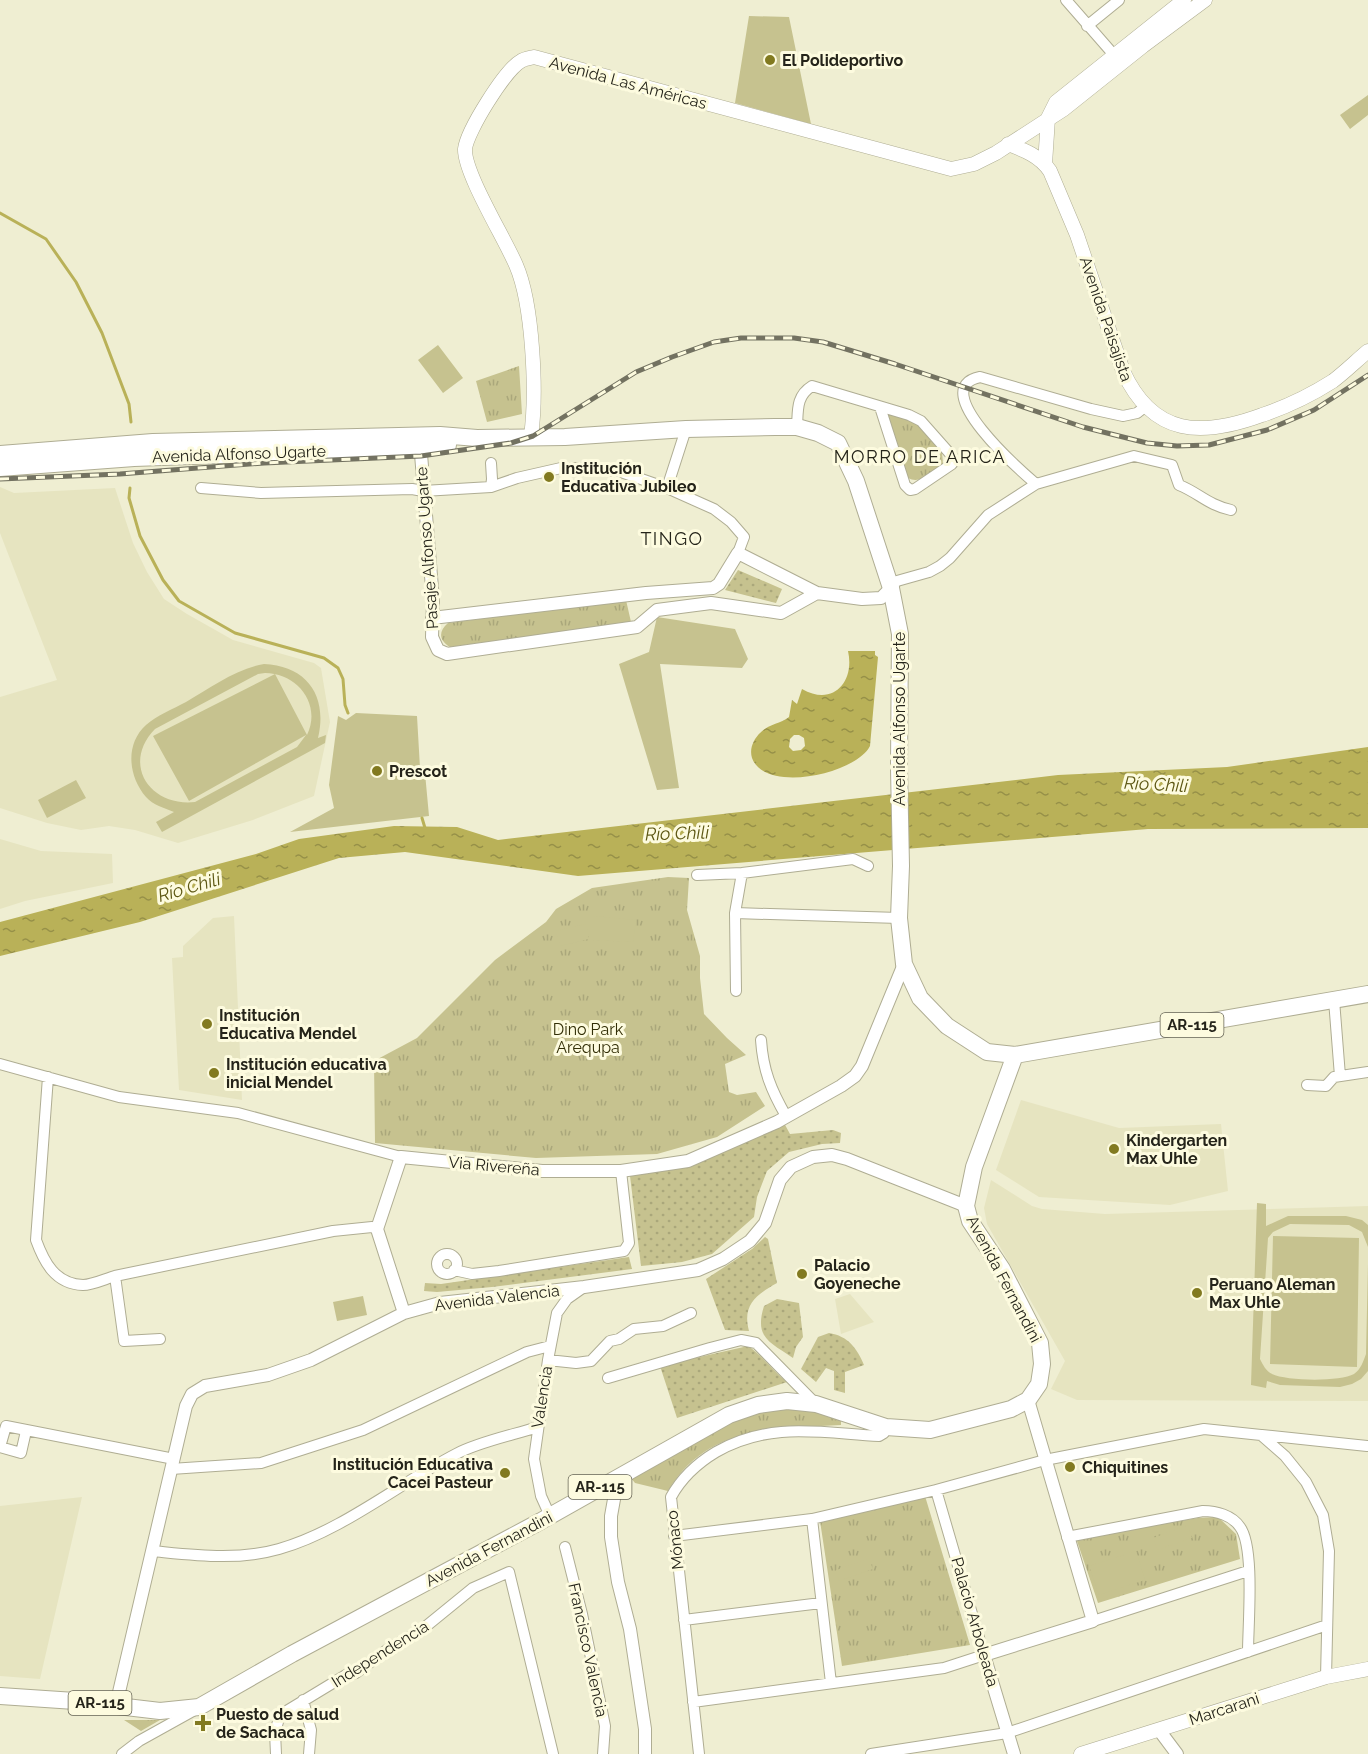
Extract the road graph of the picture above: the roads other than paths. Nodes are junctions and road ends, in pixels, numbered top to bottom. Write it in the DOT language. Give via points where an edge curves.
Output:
graph roads {
  1 [pos="1066,0"];
  2 [pos="1119,0"];
  3 [pos="1184,0"];
  4 [pos="1205,0"];
  5 [pos="1087,26"];
  6 [pos="1114,55"];
  7 [pos="1048,118"];
  8 [pos="1008,144"];
  9 [pos="1045,164"];
  10 [pos="1368,351"];
  11 [pos="1146,406"];
  12 [pos="880,407"];
  13 [pos="797,427"];
  14 [pos="686,429"];
  15 [pos="531,436"];
  16 [pos="420,442"];
  17 [pos="128,451"];
  18 [pos="0,454"];
  19 [pos="491,463"];
  20 [pos="0,468"];
  21 [pos="1036,484"];
  22 [pos="491,487"];
  23 [pos="201,488"];
  24 [pos="667,488"];
  25 [pos="423,491"];
  26 [pos="1231,510"];
  27 [pos="738,553"];
  28 [pos="713,588"];
  29 [pos="891,588"];
  30 [pos="646,593"];
  31 [pos="817,593"];
  32 [pos="711,603"];
  33 [pos="652,614"];
  34 [pos="432,618"];
  35 [pos="868,866"];
  36 [pos="742,873"];
  37 [pos="697,875"];
  38 [pos="735,913"];
  39 [pos="899,918"];
  40 [pos="904,964"];
  41 [pos="736,991"];
  42 [pos="1368,994"];
  43 [pos="1335,1000"];
  44 [pos="761,1040"];
  45 [pos="1015,1054"];
  46 [pos="0,1064"];
  47 [pos="1368,1072"];
  48 [pos="1340,1076"];
  49 [pos="48,1077"];
  50 [pos="1306,1085"];
  51 [pos="786,1116"];
  52 [pos="401,1157"];
  53 [pos="621,1171"];
  54 [pos="966,1206"];
  55 [pos="377,1229"];
  56 [pos="454,1270"];
  57 [pos="115,1276"];
  58 [pos="584,1287"];
  59 [pos="404,1313"];
  60 [pos="691,1313"];
  61 [pos="160,1339"];
  62 [pos="550,1346"];
  63 [pos="548,1360"];
  64 [pos="608,1378"];
  65 [pos="1028,1400"];
  66 [pos="816,1404"];
  67 [pos="538,1427"];
  68 [pos="886,1427"];
  69 [pos="26,1431"];
  70 [pos="1262,1436"];
  71 [pos="1367,1446"];
  72 [pos="1045,1460"];
  73 [pos="172,1464"];
  74 [pos="618,1477"];
  75 [pos="936,1490"];
  76 [pos="550,1516"];
  77 [pos="812,1519"];
  78 [pos="674,1536"];
  79 [pos="1066,1537"];
  80 [pos="565,1546"];
  81 [pos="152,1551"];
  82 [pos="1248,1571"];
  83 [pos="821,1603"];
  84 [pos="684,1620"];
  85 [pos="1092,1621"];
  86 [pos="1327,1625"];
  87 [pos="1248,1652"];
  88 [pos="984,1655"];
  89 [pos="1368,1669"];
  90 [pos="1326,1677"];
  91 [pos="831,1683"];
  92 [pos="0,1696"];
  93 [pos="303,1700"];
  94 [pos="693,1702"];
  95 [pos="116,1705"];
  96 [pos="199,1707"];
  97 [pos="1159,1730"];
  98 [pos="1007,1733"];
  99 [pos="122,1754"];
  100 [pos="276,1754"];
  101 [pos="309,1754"];
  102 [pos="553,1754"];
  103 [pos="603,1754"];
  104 [pos="645,1754"];
  105 [pos="699,1754"];
  106 [pos="871,1754"];
  107 [pos="1014,1754"];
  108 [pos="1081,1754"];
  109 [pos="1177,1754"];
  1 -- 5 [label="street"];
  2 -- 5 [label="street"];
  3 -- 6 [label="main road, Avenida Las Américas"];
  4 -- 7 [label="main road, Avenida Las Américas" via="1065,109"];
  5 -- 6 [label="street"];
  6 -- 7 [label="main road, Avenida Las Américas" via="1056,102"];
  7 -- 8 [label="main road, Avenida Las Américas"];
  7 -- 9 [label="main road"];
  8 -- 9 [label="main road"];
  8 -- 15 [label="main road, Avenida Las Américas" via="974,164 951,170 534,57 520,62 473,124 465,150 471,173 517,266 528,308 534,398"];
  9 -- 11 [label="main road, Avenida Paisajista" via="1077,235 1123,371 1131,389"];
  10 -- 11 [label="main road, Avenida Paisajista" via="1332,381 1282,408 1238,424 1194,429 1159,417"];
  11 -- 21 [label="street" via="1123,416 980,377 970,380 964,399 975,421 1002,454"];
  12 -- 12 [label="street" via="905,485 910,489 952,464 952,456 921,422"];
  12 -- 13 [label="street" via="812,386 800,398"];
  13 -- 14 [label="main road, Avenida Alfonso Ugarte"];
  13 -- 29 [label="main road, Avenida Alfonso Ugarte" via="838,443 856,481"];
  14 -- 15 [label="main road, Avenida Alfonso Ugarte"];
  14 -- 24 [label="street"];
  15 -- 16 [label="main road, Avenida Alfonso Ugarte" via="440,435"];
  16 -- 17 [label="main road, Avenida Alfonso Ugarte"];
  16 -- 25 [label="street, Pasaje Alfonso Ugarte"];
  17 -- 18 [label="main road, Avenida Alfonso Ugarte"];
  17 -- 20 [label="main road, Avenida Alfonso Ugarte"];
  19 -- 22 [label="street"];
  21 -- 26 [label="street" via="1134,456 1172,465 1179,484 1215,507"];
  21 -- 29 [label="street" via="988,515 940,566 897,581"];
  22 -- 24 [label="street" via="561,468 594,468 621,471"];
  22 -- 25 [label="street"];
  23 -- 25 [label="street" via="261,493"];
  24 -- 27 [label="street" via="714,509 731,522 744,537"];
  25 -- 34 [label="street, Pasaje Alfonso Ugarte"];
  27 -- 28 [label="street"];
  27 -- 31 [label="street"];
  28 -- 30 [label="street"];
  28 -- 32 [label="street"];
  29 -- 31 [label="street" via="881,598"];
  29 -- 39 [label="main road, Avenida Alfonso Ugarte" via="900,634"];
  30 -- 33 [label="street"];
  30 -- 34 [label="street"];
  31 -- 32 [label="street" via="781,613"];
  32 -- 33 [label="street" via="657,610"];
  33 -- 34 [label="street, Pasaje Alfonso Ugarte" via="637,627 465,655 438,650 432,637"];
  35 -- 36 [label="street" via="853,859"];
  36 -- 37 [label="street"];
  36 -- 38 [label="street"];
  38 -- 39 [label="street"];
  38 -- 41 [label="street"];
  39 -- 40 [label="main road, Avenida Alfonso Ugarte"];
  40 -- 45 [label="main road, Avenida Alfonso Ugarte" via="920,998 947,1026 987,1052"];
  40 -- 51 [label="street, Via Rivereña" via="855,1076"];
  42 -- 43 [label="main road, AR-115"];
  43 -- 45 [label="main road, AR-115"];
  43 -- 48 [label="street"];
  44 -- 51 [label="street" via="762,1062"];
  45 -- 54 [label="main road, Avenida Fernandini" via="974,1167"];
  46 -- 49 [label="street, Via Rivereña"];
  47 -- 48 [label="street"];
  48 -- 50 [label="street" via="1326,1086"];
  49 -- 52 [label="street, Via Rivereña" via="119,1097 238,1113"];
  49 -- 57 [label="street" via="36,1240 43,1261 59,1278 83,1285"];
  51 -- 53 [label="street, Via Rivereña" via="688,1161"];
  52 -- 53 [label="street, Via Rivereña" via="542,1171"];
  52 -- 55 [label="street"];
  53 -- 56 [label="street" via="629,1243 624,1251 490,1272"];
  54 -- 58 [label="street, Avenida Valencia" via="847,1159 832,1155 813,1157 791,1167 780,1180 765,1223 750,1241 723,1259 698,1270"];
  54 -- 65 [label="main road, Avenida Fernandini" via="970,1221 1002,1269 1040,1343 1039,1384"];
  55 -- 57 [label="street" via="333,1231"];
  55 -- 59 [label="street"];
  57 -- 61 [label="street" via="124,1341"];
  58 -- 59 [label="street, Avenida Valencia" via="440,1303"];
  58 -- 62 [label="street, Valencia" via="567,1299 557,1313"];
  59 -- 73 [label="street, Avenida Valencia" via="311,1360 268,1375 205,1386 192,1394"];
  60 -- 63 [label="street" via="663,1326 634,1329 610,1341 591,1361"];
  62 -- 63 [label="street, Valencia"];
  62 -- 73 [label="street" via="527,1352 363,1430 261,1463"];
  63 -- 67 [label="street, Valencia"];
  64 -- 66 [label="street" via="741,1340 756,1343"];
  65 -- 68 [label="main road, Avenida Fernandini / AR-115" via="1011,1409 930,1430"];
  65 -- 72 [label="street"];
  66 -- 68 [label="main road, Avenida Fernandini / AR-115"];
  66 -- 74 [label="main road, Avenida Fernandini / AR-115" via="787,1401 729,1415"];
  67 -- 76 [label="street, Valencia" via="534,1459 541,1497"];
  67 -- 81 [label="street" via="458,1453 319,1534 278,1549 244,1556"];
  68 -- 78 [label="street, Mónaco" via="879,1436 794,1430 756,1435 729,1445 700,1462 680,1481 671,1497"];
  69 -- 73 [label="street"];
  70 -- 71 [label="street"];
  70 -- 72 [label="street" via="1204,1429"];
  70 -- 86 [label="street" via="1306,1482 1323,1515 1329,1551"];
  72 -- 75 [label="street"];
  72 -- 79 [label="street"];
  73 -- 81 [label="street, Avenida Valencia"];
  74 -- 76 [label="main road, Avenida Fernandini / AR-115"];
  74 -- 104 [label="street" via="611,1537 630,1629"];
  75 -- 77 [label="street"];
  75 -- 88 [label="street, Palacio Arboleada"];
  76 -- 96 [label="main road, Avenida Fernandini / AR-115"];
  77 -- 78 [label="street"];
  77 -- 83 [label="street"];
  78 -- 84 [label="street, Mónaco"];
  79 -- 82 [label="street" via="1203,1511 1220,1512 1240,1526 1248,1550"];
  79 -- 85 [label="street"];
  80 -- 103 [label="street, Francisco Valencia" via="605,1726"];
  81 -- 95 [label="street, Avenida Valencia"];
  82 -- 85 [label="street"];
  82 -- 87 [label="street"];
  83 -- 84 [label="street"];
  83 -- 91 [label="street"];
  84 -- 94 [label="street, Mónaco"];
  85 -- 88 [label="street"];
  86 -- 87 [label="street"];
  86 -- 90 [label="street"];
  87 -- 98 [label="street"];
  88 -- 91 [label="street" via="944,1668"];
  88 -- 98 [label="street, Palacio Arboleada"];
  89 -- 90 [label="main road, Marcarani"];
  90 -- 97 [label="main road, Marcarani"];
  91 -- 94 [label="street"];
  92 -- 95 [label="main road, Avenida Fernandini / AR-115"];
  93 -- 100 [label="street, Independencia" via="280,1715 275,1732"];
  93 -- 101 [label="street" via="311,1730"];
  93 -- 102 [label="street, Independencia" via="356,1673 419,1632 473,1588 509,1572"];
  94 -- 105 [label="street, Mónaco"];
  95 -- 96 [label="main road, Avenida Fernandini / AR-115" via="160,1712"];
  96 -- 99 [label="street" via="139,1740"];
  97 -- 108 [label="main road, Marcarani"];
  97 -- 109 [label="street"];
  98 -- 106 [label="street"];
  98 -- 107 [label="street, Palacio Arboleada"];
}
